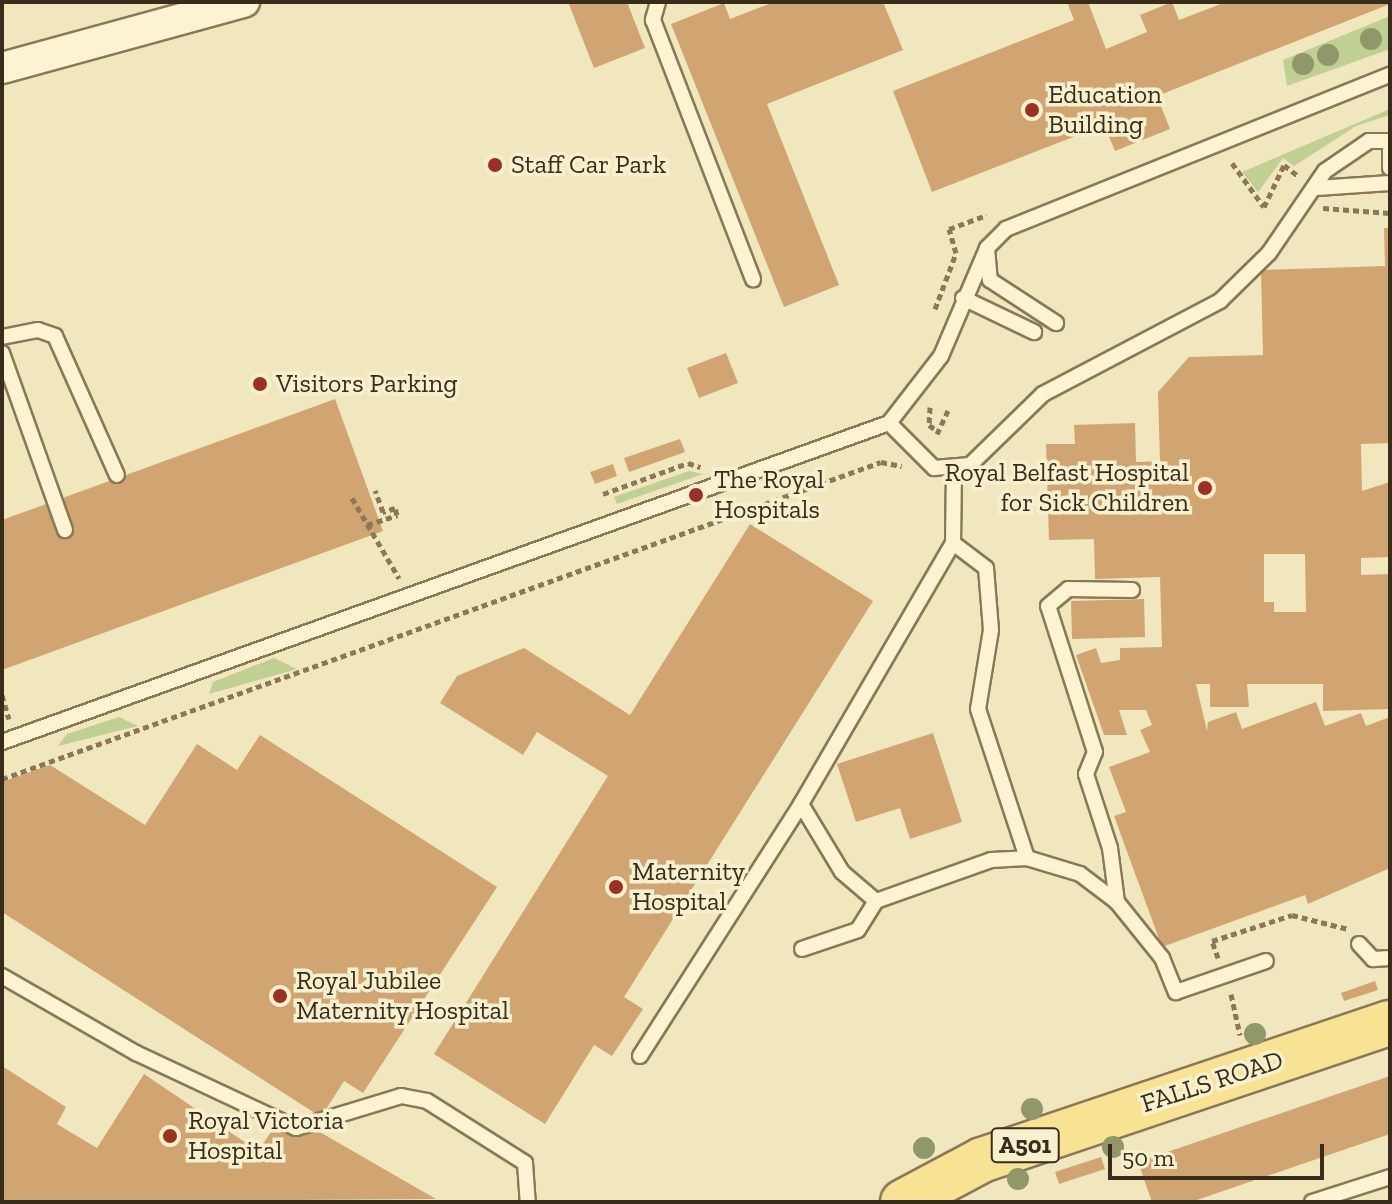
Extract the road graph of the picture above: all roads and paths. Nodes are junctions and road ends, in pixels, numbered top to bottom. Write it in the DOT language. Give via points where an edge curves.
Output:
graph roads {
  1 [pos="244,2"];
  2 [pos="658,2"];
  3 [pos="2,68"];
  4 [pos="1390,75"];
  5 [pos="1390,141"];
  6 [pos="1390,150"];
  7 [pos="1232,163"];
  8 [pos="1284,165"];
  9 [pos="1390,168"];
  10 [pos="1390,183"];
  11 [pos="1317,188"];
  12 [pos="1000,209"];
  13 [pos="987,248"];
  14 [pos="753,279"];
  15 [pos="963,298"];
  16 [pos="932,323"];
  17 [pos="1056,323"];
  18 [pos="1034,332"];
  19 [pos="2,337"];
  20 [pos="2,353"];
  21 [pos="949,408"];
  22 [pos="889,423"];
  23 [pos="915,462"];
  24 [pos="705,470"];
  25 [pos="954,472"];
  26 [pos="117,475"];
  27 [pos="375,490"];
  28 [pos="603,494"];
  29 [pos="352,498"];
  30 [pos="367,525"];
  31 [pos="65,530"];
  32 [pos="953,543"];
  33 [pos="399,578"];
  34 [pos="1132,590"];
  35 [pos="2,695"];
  36 [pos="11,724"];
  37 [pos="2,742"];
  38 [pos="2,779"];
  39 [pos="801,804"];
  40 [pos="1027,858"];
  41 [pos="876,901"];
  42 [pos="1117,902"];
  43 [pos="1359,944"];
  44 [pos="802,949"];
  45 [pos="1390,958"];
  46 [pos="1266,961"];
  47 [pos="2,976"];
  48 [pos="1390,1023"];
  49 [pos="640,1056"];
  50 [pos="1390,1177"];
  51 [pos="919,1197"];
  52 [pos="528,1202"];
  53 [pos="1312,1202"];
  1 -- 3 [label="street"];
  2 -- 14 [label="lane" via="653,20"];
  4 -- 13 [label="lane" via="1034,215"];
  5 -- 11 [label="lane" via="1369,141 1342,156"];
  6 -- 9 [label="lane"];
  7 -- 8 [label="path" via="1264,207"];
  10 -- 11 [label="lane"];
  11 -- 25 [label="lane" via="1269,253 1220,301 1076,372"];
  12 -- 16 [label="path" via="949,229 956,253"];
  13 -- 15 [label="lane"];
  13 -- 17 [label="lane" via="990,280"];
  15 -- 18 [label="lane"];
  15 -- 22 [label="lane" via="941,356"];
  19 -- 26 [label="lane" via="38,330 55,336"];
  20 -- 31 [label="lane"];
  21 -- 23 [label="path"];
  22 -- 23 [label="lane"];
  22 -- 37 [label="lane"];
  23 -- 25 [label="lane"];
  23 -- 38 [label="path" via="881,462"];
  24 -- 28 [label="path" via="688,463"];
  25 -- 32 [label="lane"];
  27 -- 30 [label="path" via="383,512 395,508 397,515"];
  29 -- 30 [label="path"];
  30 -- 33 [label="path"];
  32 -- 39 [label="lane"];
  32 -- 40 [label="lane" via="986,568 991,630 978,709"];
  34 -- 42 [label="lane" via="1068,589 1048,606 1095,752 1086,774 1110,848"];
  35 -- 36 [label="path"];
  39 -- 41 [label="lane" via="842,872"];
  39 -- 49 [label="lane"];
  40 -- 41 [label="lane" via="991,860"];
  40 -- 42 [label="lane" via="1080,874"];
  41 -- 44 [label="lane" via="858,930"];
  42 -- 46 [label="lane" via="1162,958 1176,992"];
  43 -- 45 [label="lane" via="1373,959"];
  47 -- 52 [label="lane" via="136,1053 296,1128 401,1096 427,1101 525,1163"];
  48 -- 51 [label="main road, FALLS ROAD / A501" via="1083,1124"];
  50 -- 53 [label="lane"];
}
